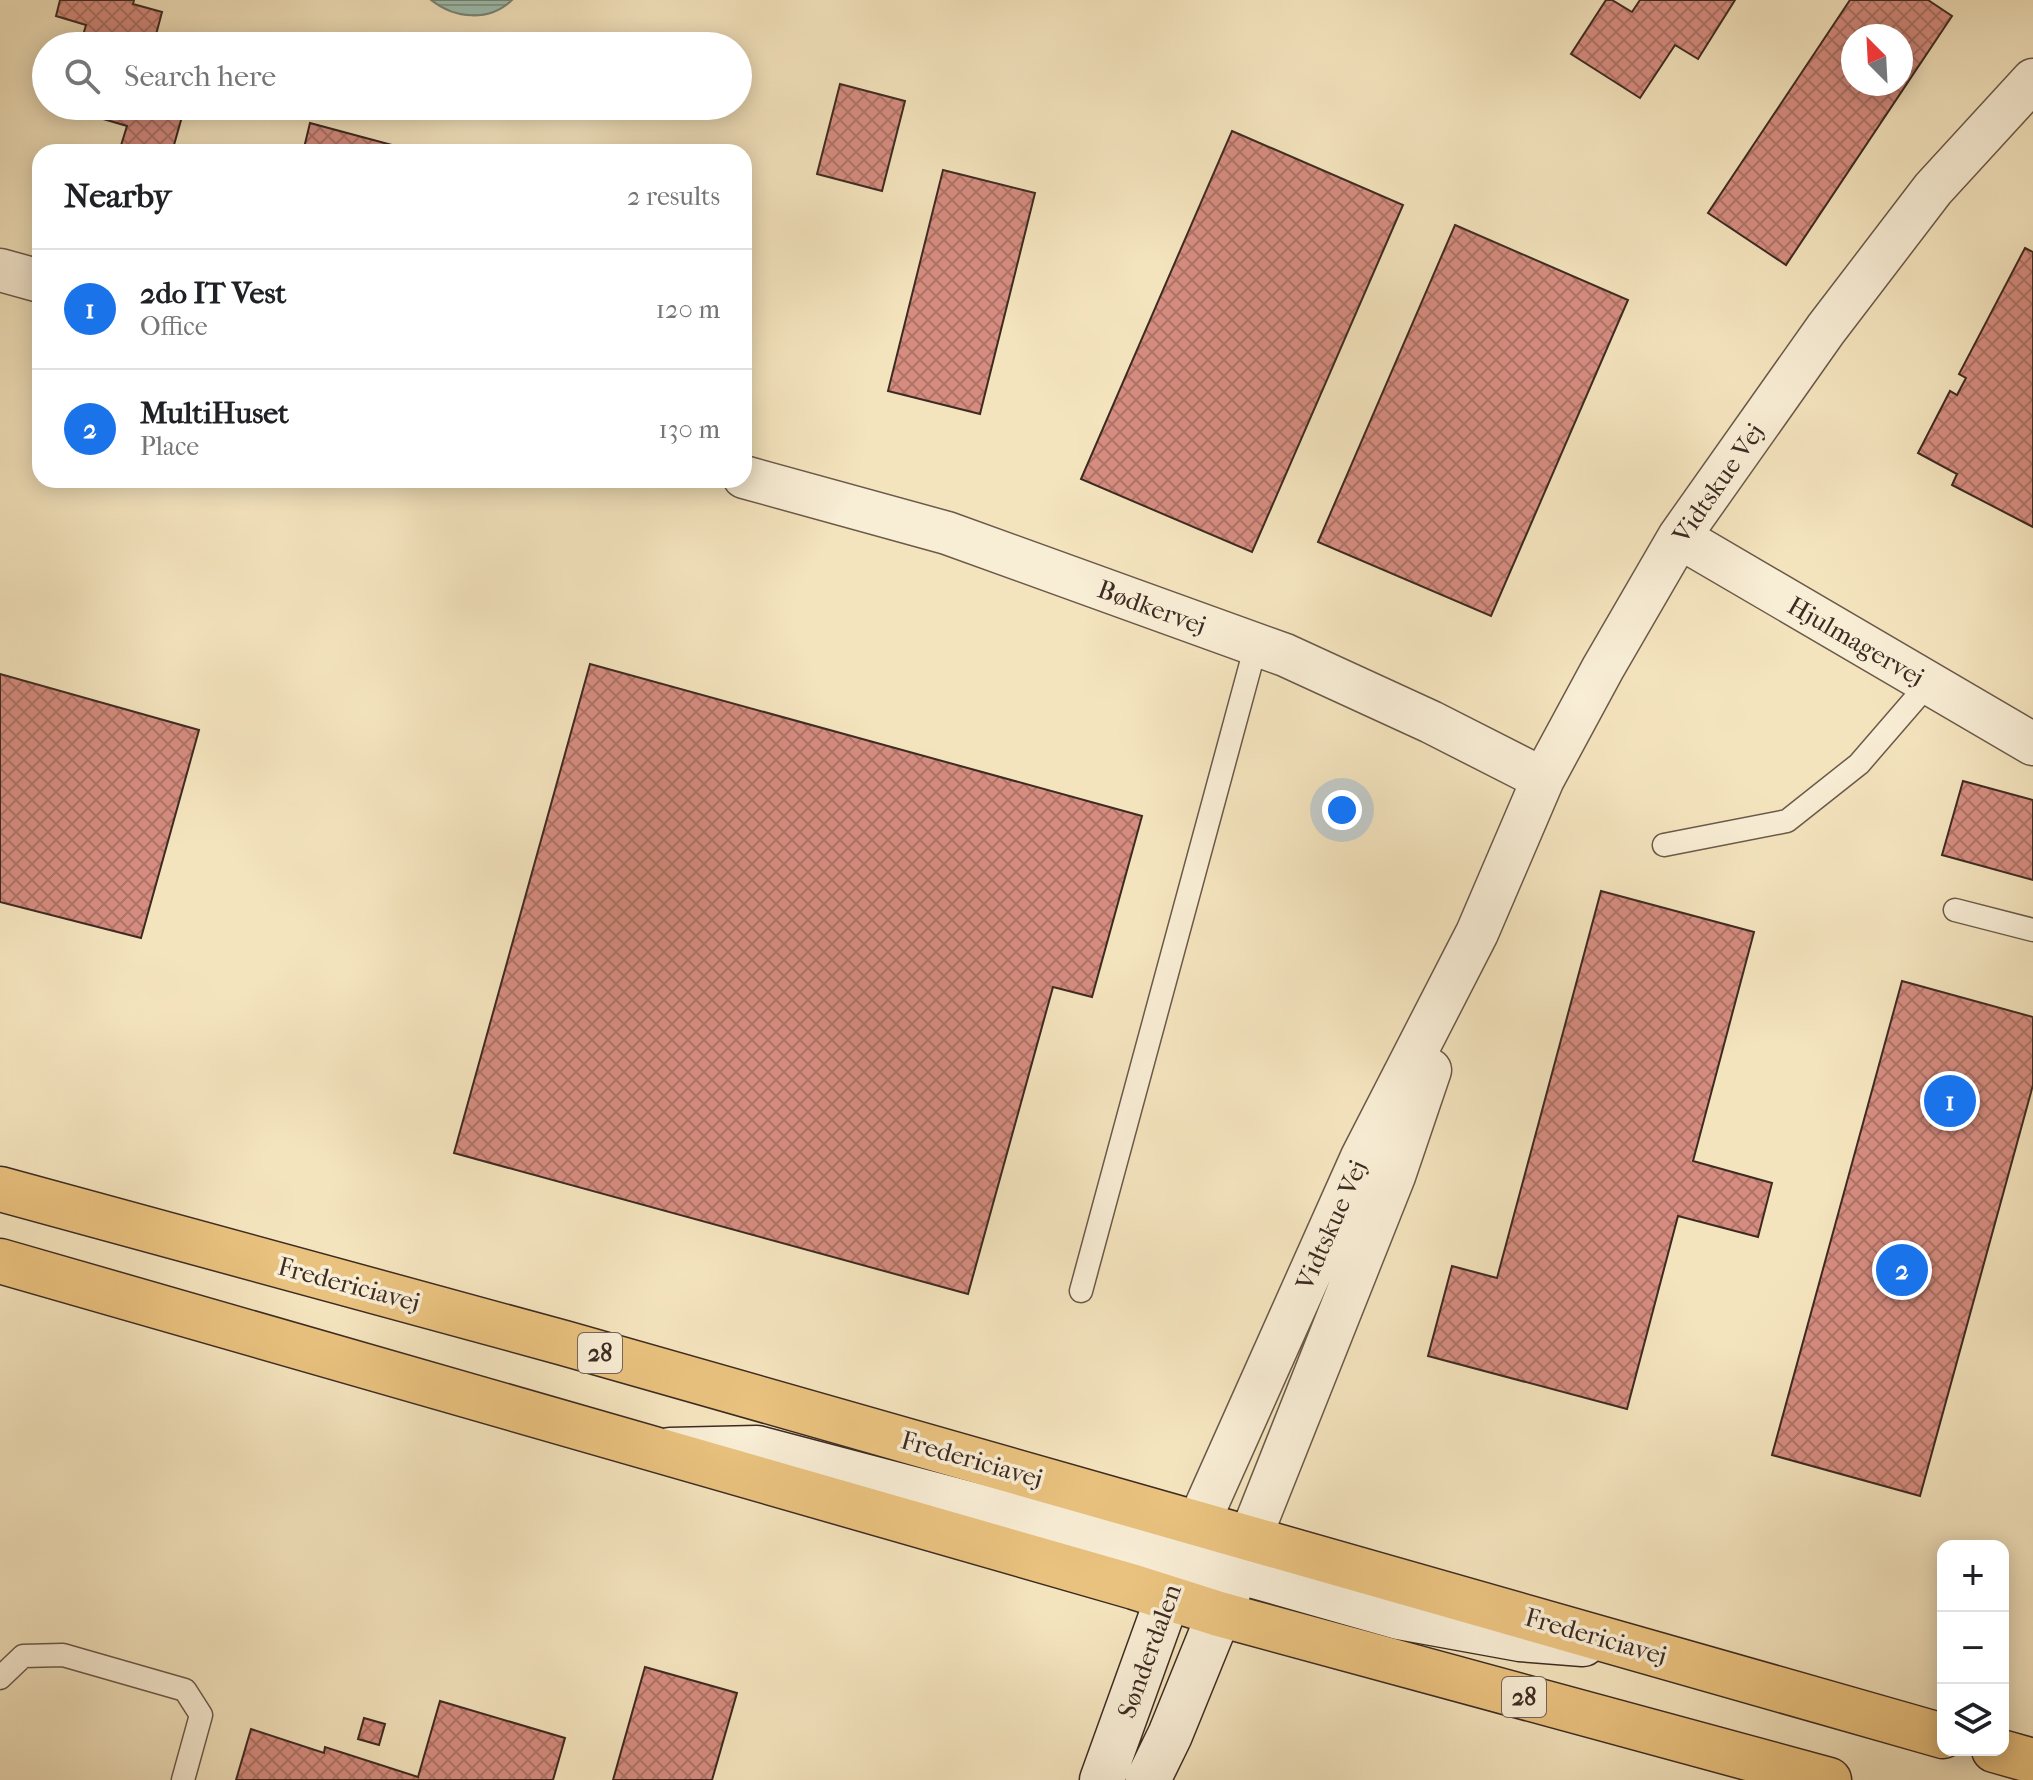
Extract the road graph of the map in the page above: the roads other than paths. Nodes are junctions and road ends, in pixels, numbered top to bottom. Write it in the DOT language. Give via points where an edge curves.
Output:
graph roads {
  1 [pos="2033,80"];
  2 [pos="0,270"];
  3 [pos="32,279"];
  4 [pos="752,479"];
  5 [pos="1679,537"];
  6 [pos="1256,645"];
  7 [pos="1929,683"];
  8 [pos="2033,744"];
  9 [pos="1543,779"];
  10 [pos="1664,845"];
  11 [pos="1955,910"];
  12 [pos="2033,930"];
  13 [pos="1477,933"];
  14 [pos="0,1189"];
  15 [pos="0,1261"];
  16 [pos="1081,1291"];
  17 [pos="1244,1555"];
  18 [pos="1182,1560"];
  19 [pos="1219,1614"];
  20 [pos="0,1678"];
  21 [pos="1937,1734"];
  22 [pos="2009,1754"];
  23 [pos="2033,1761"];
  24 [pos="183,1780"];
  25 [pos="1102,1780"];
  26 [pos="1148,1780"];
  27 [pos="1829,1780"];
  1 -- 5 [label="street, Vidtskue Vej" via="1924,200"];
  2 -- 3 [label="street"];
  4 -- 6 [label="street, Bødkervej" via="947,533"];
  5 -- 7 [label="street, Hjulmagervej"];
  5 -- 9 [label="street, Vidtskue Vej"];
  6 -- 9 [label="street, Bødkervej" via="1431,722"];
  6 -- 16 [label="lane"];
  7 -- 8 [label="street, Hjulmagervej"];
  7 -- 10 [label="lane" via="1859,764 1787,821"];
  9 -- 13 [label="street, Vidtskue Vej"];
  11 -- 12 [label="lane"];
  13 -- 17 [label="street, Vidtskue Vej" via="1394,1176"];
  13 -- 18 [label="street, Vidtskue Vej" via="1362,1157"];
  14 -- 18 [label="main road, Fredericiavej / 28" via="564,1343"];
  15 -- 18 [label="main road, Fredericiavej / 28" via="653,1450"];
  17 -- 18 [label="street"];
  17 -- 18 [label="main road, Fredericiavej / 28"];
  17 -- 19 [label="street, Sønderdalen"];
  17 -- 21 [label="main road, Fredericiavej / 28" via="1639,1649"];
  18 -- 19 [label="main road, Fredericiavej / 28"];
  18 -- 25 [label="street, Sønderdalen"];
  19 -- 26 [label="street, Sønderdalen"];
  19 -- 27 [label="main road, Fredericiavej / 28"];
  20 -- 24 [label="lane" via="23,1656 63,1655 185,1690 201,1715"];
  22 -- 23 [label="main road"];
}
